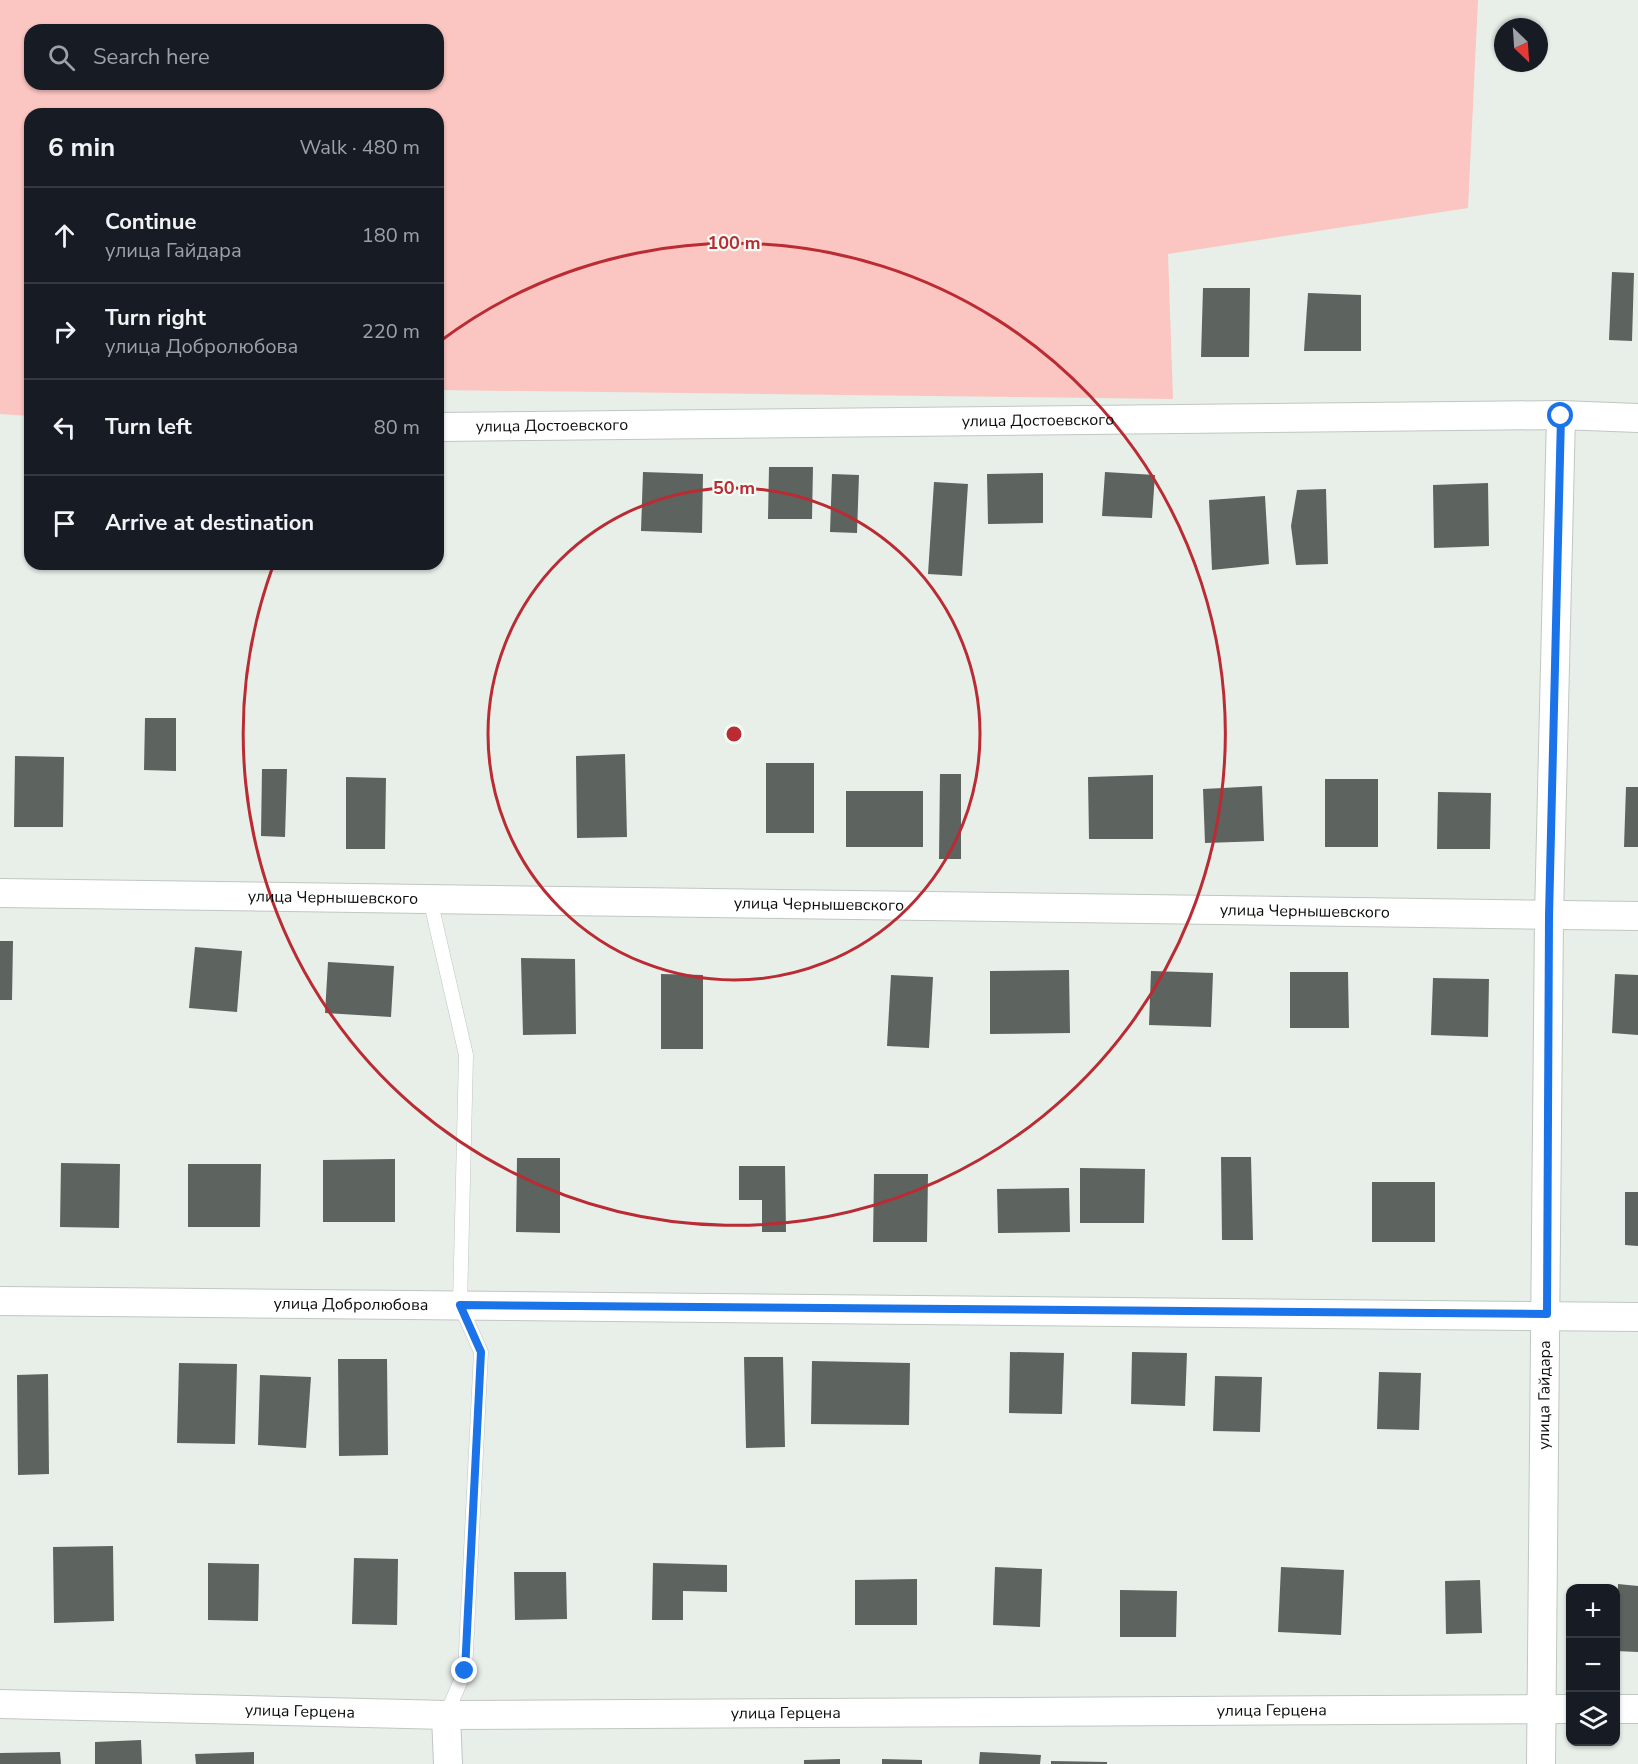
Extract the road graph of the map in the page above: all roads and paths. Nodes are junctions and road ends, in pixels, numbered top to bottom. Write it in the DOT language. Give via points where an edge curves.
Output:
graph roads {
  1 [pos="1561,416"];
  2 [pos="1638,418"];
  3 [pos="444,427"];
  4 [pos="0,892"];
  5 [pos="430,899"];
  6 [pos="1549,916"];
  7 [pos="1638,916"];
  8 [pos="0,1300"];
  9 [pos="460,1305"];
  10 [pos="1547,1314"];
  11 [pos="1638,1317"];
  12 [pos="0,1704"];
  13 [pos="1540,1708"];
  14 [pos="1566,1709"];
  15 [pos="1620,1709"];
  16 [pos="1638,1709"];
  17 [pos="446,1715"];
  18 [pos="448,1764"];
  19 [pos="1541,1764"];
  1 -- 2 [label="street, улица Достоевского"];
  1 -- 3 [label="street, улица Достоевского"];
  1 -- 6 [label="street, улица Гайдара"];
  4 -- 5 [label="street, улица Чернышевского"];
  5 -- 6 [label="street, улица Чернышевского"];
  5 -- 9 [label="lane" via="466,1055"];
  6 -- 7 [label="street, улица Чернышевского"];
  6 -- 10 [label="street, улица Гайдара"];
  8 -- 9 [label="street, улица Добролюбова"];
  9 -- 10 [label="street, улица Добролюбова"];
  9 -- 17 [label="lane" via="481,1352 465,1671"];
  10 -- 11 [label="street, улица Добролюбова"];
  10 -- 13 [label="street, улица Гайдара"];
  12 -- 17 [label="street, улица Герцена"];
  13 -- 14 [label="street, улица Герцена"];
  13 -- 17 [label="street, улица Герцена"];
  13 -- 19 [label="street, улица Гайдара"];
  15 -- 16 [label="street"];
  17 -- 18 [label="street"];
}
